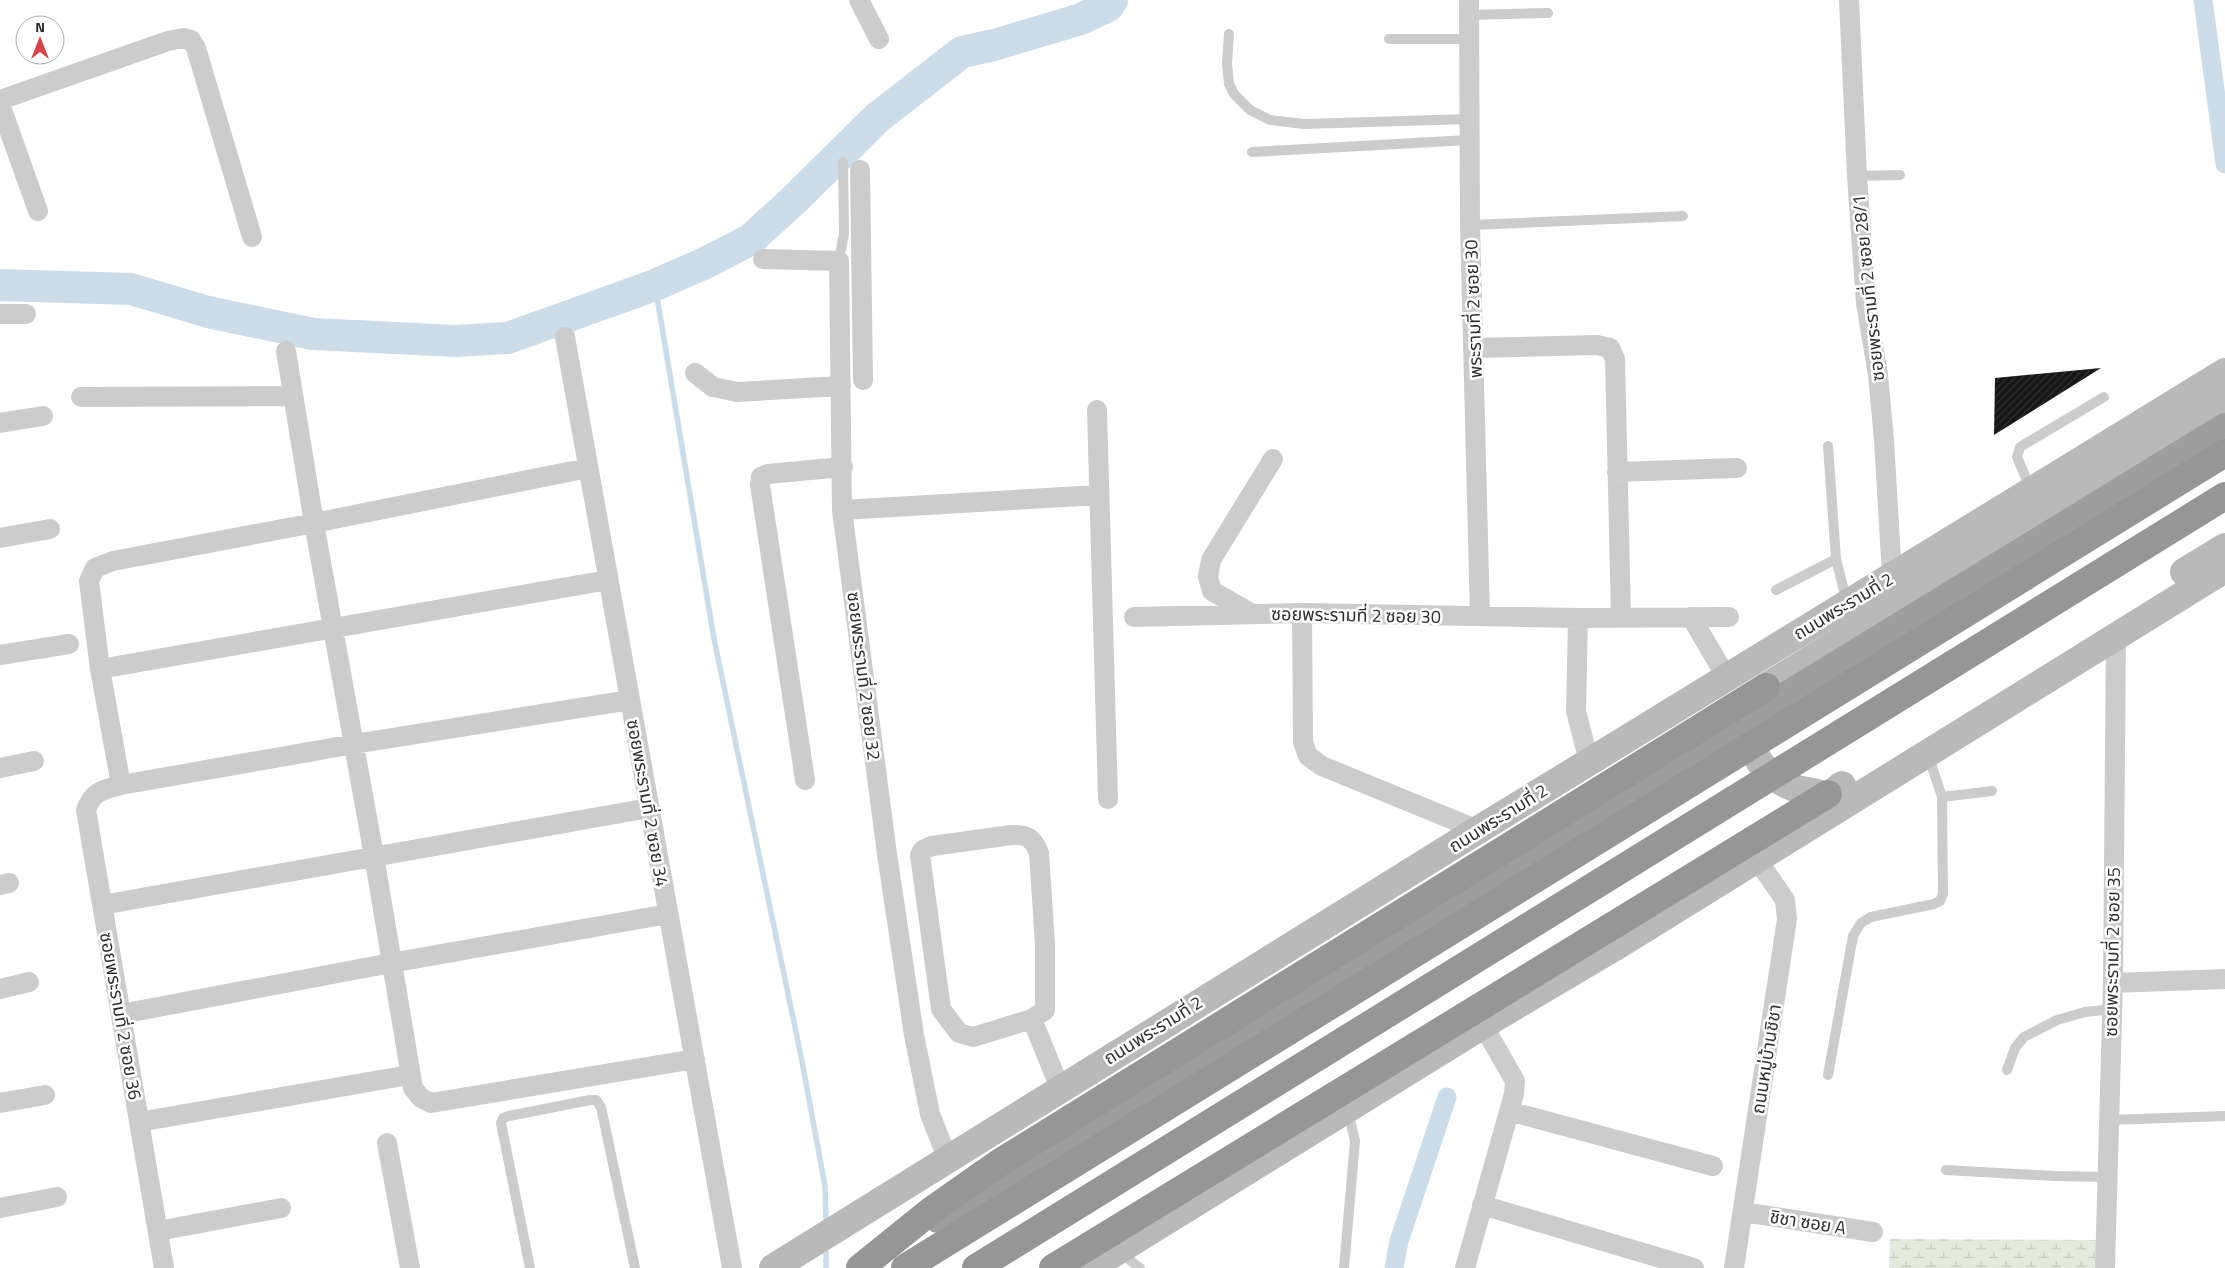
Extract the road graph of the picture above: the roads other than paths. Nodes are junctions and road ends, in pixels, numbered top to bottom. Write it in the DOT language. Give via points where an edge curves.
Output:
graph roads {
  1 [pos="859,0"];
  2 [pos="1848,0"];
  3 [pos="1469,7"];
  4 [pos="1548,13"];
  5 [pos="1228,34"];
  6 [pos="879,39"];
  7 [pos="1389,39"];
  8 [pos="1469,39"];
  9 [pos="0,100"];
  10 [pos="0,104"];
  11 [pos="1469,119"];
  12 [pos="1469,140"];
  13 [pos="1252,152"];
  14 [pos="852,166"];
  15 [pos="1900,175"];
  16 [pos="1857,176"];
  17 [pos="38,211"];
  18 [pos="1683,216"];
  19 [pos="1470,226"];
  20 [pos="252,237"];
  21 [pos="763,259"];
  22 [pos="839,262"];
  23 [pos="838,288"];
  24 [pos="862,289"];
  25 [pos="0,314"];
  26 [pos="26,314"];
  27 [pos="565,337"];
  28 [pos="1474,348"];
  29 [pos="286,351"];
  30 [pos="695,373"];
  31 [pos="2215,378"];
  32 [pos="863,380"];
  33 [pos="841,386"];
  34 [pos="293,396"];
  35 [pos="81,397"];
  36 [pos="2104,397"];
  37 [pos="2225,402"];
  38 [pos="1097,410"];
  39 [pos="43,416"];
  40 [pos="0,424"];
  41 [pos="2223,437"];
  42 [pos="1828,446"];
  43 [pos="1273,459"];
  44 [pos="843,467"];
  45 [pos="588,468"];
  46 [pos="1737,468"];
  47 [pos="1617,472"];
  48 [pos="2032,490"];
  49 [pos="1098,495"];
  50 [pos="2225,496"];
  51 [pos="2225,508"];
  52 [pos="842,510"];
  53 [pos="314,523"];
  54 [pos="50,528"];
  55 [pos="0,538"];
  56 [pos="2225,547"];
  57 [pos="1836,559"];
  58 [pos="2225,569"];
  59 [pos="1892,576"];
  60 [pos="608,580"];
  61 [pos="1776,590"];
  62 [pos="1847,604"];
  63 [pos="1250,613"];
  64 [pos="1302,613"];
  65 [pos="1134,616"];
  66 [pos="1480,617"];
  67 [pos="1620,617"];
  68 [pos="1691,617"];
  69 [pos="1729,617"];
  70 [pos="1578,618"];
  71 [pos="334,629"];
  72 [pos="2116,636"];
  73 [pos="69,644"];
  74 [pos="0,655"];
  75 [pos="100,670"];
  76 [pos="1727,678"];
  77 [pos="1766,687"];
  78 [pos="630,700"];
  79 [pos="354,744"];
  80 [pos="1928,753"];
  81 [pos="34,761"];
  82 [pos="1588,762"];
  83 [pos="0,768"];
  84 [pos="805,780"];
  85 [pos="121,786"];
  86 [pos="1992,791"];
  87 [pos="1828,794"];
  88 [pos="1942,797"];
  89 [pos="1108,799"];
  90 [pos="650,808"];
  91 [pos="1478,830"];
  92 [pos="374,856"];
  93 [pos="1756,858"];
  94 [pos="102,905"];
  95 [pos="668,914"];
  96 [pos="391,963"];
  97 [pos="2225,979"];
  98 [pos="29,982"];
  99 [pos="2113,983"];
  100 [pos="0,989"];
  101 [pos="2112,1008"];
  102 [pos="121,1014"];
  103 [pos="1032,1019"];
  104 [pos="1483,1025"];
  105 [pos="695,1059"];
  106 [pos="2007,1070"];
  107 [pos="409,1075"];
  108 [pos="1828,1075"];
  109 [pos="1060,1088"];
  110 [pos="46,1095"];
  111 [pos="0,1103"];
  112 [pos="1348,1110"];
  113 [pos="1509,1112"];
  114 [pos="2225,1116"];
  115 [pos="2108,1120"];
  116 [pos="139,1122"];
  117 [pos="387,1143"];
  118 [pos="948,1160"];
  119 [pos="1713,1166"];
  120 [pos="1946,1170"];
  121 [pos="2106,1177"];
  122 [pos="57,1197"];
  123 [pos="1482,1205"];
  124 [pos="0,1208"];
  125 [pos="281,1208"];
  126 [pos="1743,1212"];
  127 [pos="158,1231"];
  128 [pos="1873,1232"];
  129 [pos="1118,1251"];
  130 [pos="857,1267"];
  131 [pos="164,1268"];
  132 [pos="410,1268"];
  133 [pos="530,1268"];
  134 [pos="634,1268"];
  135 [pos="732,1268"];
  136 [pos="773,1268"];
  137 [pos="905,1268"];
  138 [pos="976,1268"];
  139 [pos="994,1268"];
  140 [pos="1052,1268"];
  141 [pos="1090,1268"];
  142 [pos="1140,1268"];
  143 [pos="1344,1268"];
  144 [pos="1465,1268"];
  145 [pos="1694,1268"];
  146 [pos="1734,1268"];
  147 [pos="2105,1268"];
  1 -- 6 [label="street"];
  2 -- 16 [label="street, ซอยพระรามที่ 2 ซอย 28/1"];
  3 -- 4 [label="lane"];
  3 -- 8 [label="street, พระรามที่ 2 ซอย 30"];
  5 -- 11 [label="lane" via="1229,84 1250,110 1270,120 1304,124"];
  7 -- 8 [label="lane"];
  8 -- 11 [label="street, พระรามที่ 2 ซอย 30"];
  9 -- 20 [label="street" via="168,41 191,40"];
  10 -- 17 [label="street"];
  11 -- 12 [label="street, พระรามที่ 2 ซอย 30"];
  12 -- 13 [label="lane"];
  12 -- 19 [label="street, พระรามที่ 2 ซอย 30"];
  14 -- 22 [label="lane"];
  14 -- 24 [label="street"];
  15 -- 16 [label="lane"];
  16 -- 59 [label="street, ซอยพระรามที่ 2 ซอย 28/1" via="1866,303 1878,375 1884,440"];
  18 -- 19 [label="lane"];
  19 -- 28 [label="street, พระรามที่ 2 ซอย 30"];
  21 -- 22 [label="street"];
  22 -- 23 [label="street, ซอยพระรามที่ 2 ซอย 32"];
  23 -- 24 [label="street"];
  23 -- 33 [label="street, ซอยพระรามที่ 2 ซอย 32"];
  24 -- 32 [label="street"];
  25 -- 26 [label="street"];
  27 -- 45 [label="street, ซอยพระรามที่ 2 ซอย 34"];
  28 -- 47 [label="street" via="1597,345 1610,348 1615,359"];
  28 -- 66 [label="street, พระรามที่ 2 ซอย 30"];
  29 -- 34 [label="street"];
  30 -- 33 [label="street" via="714,387 737,392"];
  31 -- 48 [label="main road, ถนนพระรามที่ 2"];
  33 -- 44 [label="street, ซอยพระรามที่ 2 ซอย 32"];
  34 -- 35 [label="street"];
  34 -- 53 [label="street"];
  36 -- 48 [label="lane" via="2020,447 2017,457"];
  37 -- 77 [label="main road"];
  38 -- 49 [label="street"];
  39 -- 40 [label="street"];
  41 -- 130 [label="highway" via="1402,931 1063,1145"];
  41 -- 137 [label="highway"];
  42 -- 57 [label="lane"];
  43 -- 63 [label="street" via="1211,560 1208,577 1212,591"];
  44 -- 52 [label="street, ซอยพระรามที่ 2 ซอย 32"];
  44 -- 84 [label="street" via="768,474 762,477 760,484"];
  45 -- 53 [label="street"];
  45 -- 60 [label="street, ซอยพระรามที่ 2 ซอย 34"];
  46 -- 47 [label="street"];
  47 -- 67 [label="street"];
  48 -- 59 [label="main road, ถนนพระรามที่ 2"];
  49 -- 52 [label="street"];
  49 -- 89 [label="street"];
  50 -- 138 [label="highway"];
  51 -- 139 [label="highway"];
  52 -- 118 [label="street, ซอยพระรามที่ 2 ซอย 32" via="886,854 914,1035 930,1114"];
  53 -- 71 [label="street"];
  53 -- 75 [label="street" via="113,561 95,568 89,581"];
  54 -- 55 [label="street"];
  56 -- 87 [label="main road"];
  57 -- 61 [label="lane"];
  57 -- 62 [label="lane"];
  58 -- 72 [label="main road"];
  59 -- 62 [label="main road, ถนนพระรามที่ 2"];
  60 -- 71 [label="street"];
  60 -- 78 [label="street, ซอยพระรามที่ 2 ซอย 34"];
  62 -- 76 [label="main road, ถนนพระรามที่ 2"];
  63 -- 64 [label="street, ซอยพระรามที่ 2 ซอย 30"];
  63 -- 65 [label="street, ซอยพระรามที่ 2 ซอย 30"];
  64 -- 66 [label="street, ซอยพระรามที่ 2 ซอย 30"];
  64 -- 91 [label="street" via="1303,742 1308,756 1322,766"];
  66 -- 70 [label="street, ซอยพระรามที่ 2 ซอย 30"];
  67 -- 68 [label="street, ซอยพระรามที่ 2 ซอย 30"];
  67 -- 70 [label="street, ซอยพระรามที่ 2 ซอย 30"];
  68 -- 69 [label="street, ซอยพระรามที่ 2 ซอย 30"];
  68 -- 76 [label="street"];
  70 -- 82 [label="street" via="1576,711"];
  71 -- 75 [label="street"];
  71 -- 79 [label="street"];
  72 -- 80 [label="main road"];
  72 -- 99 [label="street, ซอยพระรามที่ 2 ซอย 35"];
  73 -- 74 [label="street"];
  75 -- 85 [label="street"];
  76 -- 82 [label="main road, ถนนพระรามที่ 2"];
  77 -- 87 [label="main road" via="1750,722 1751,741 1758,760 1770,775 1787,786"];
  77 -- 130 [label="highway" via="999,1163"];
  78 -- 79 [label="street, ซอยพระรามที่ 2 ซอย 36"];
  78 -- 90 [label="street, ซอยพระรามที่ 2 ซอย 34"];
  79 -- 85 [label="street, ซอยพระรามที่ 2 ซอย 36"];
  79 -- 92 [label="street"];
  80 -- 88 [label="lane"];
  80 -- 93 [label="main road"];
  81 -- 83 [label="street"];
  82 -- 91 [label="main road, ถนนพระรามที่ 2"];
  85 -- 94 [label="street, ซอยพระรามที่ 2 ซอย 36" via="91,797 86,810"];
  86 -- 88 [label="lane"];
  87 -- 140 [label="highway"];
  88 -- 108 [label="lane" via="1943,894 1934,904 1871,917 1861,923 1853,936"];
  90 -- 92 [label="street"];
  90 -- 95 [label="street, ซอยพระรามที่ 2 ซอย 34"];
  91 -- 109 [label="main road, ถนนพระรามที่ 2"];
  92 -- 94 [label="street"];
  92 -- 96 [label="street"];
  93 -- 104 [label="main road"];
  93 -- 126 [label="street, ถนนหมู่บ้านชิชา" via="1785,900 1787,919"];
  94 -- 102 [label="street, ซอยพระรามที่ 2 ซอย 36"];
  95 -- 96 [label="street"];
  95 -- 105 [label="street, ซอยพระรามที่ 2 ซอย 34"];
  96 -- 102 [label="street"];
  96 -- 107 [label="street"];
  97 -- 99 [label="street"];
  98 -- 100 [label="street"];
  99 -- 101 [label="street, ซอยพระรามที่ 2 ซอย 35"];
  101 -- 106 [label="lane" via="2057,1020 2024,1037 2015,1048"];
  101 -- 115 [label="street, ซอยพระรามที่ 2 ซอย 35"];
  102 -- 116 [label="street, ซอยพระรามที่ 2 ซอย 36"];
  103 -- 103 [label="street" via="973,1037 959,1033 948,1020 941,1009 920,855 923,850 1011,835 1027,836 1034,841 1040,853 1045,1007 1043,1013"];
  103 -- 109 [label="street"];
  104 -- 112 [label="main road"];
  104 -- 113 [label="street" via="1515,1081"];
  105 -- 107 [label="street" via="430,1103 413,1088"];
  105 -- 135 [label="street, ซอยพระรามที่ 2 ซอย 34"];
  107 -- 116 [label="street"];
  109 -- 118 [label="main road, ถนนพระรามที่ 2"];
  110 -- 111 [label="street"];
  112 -- 129 [label="main road"];
  112 -- 143 [label="lane" via="1355,1141"];
  113 -- 119 [label="street"];
  113 -- 123 [label="street"];
  114 -- 115 [label="lane"];
  115 -- 121 [label="street, ซอยพระรามที่ 2 ซอย 35"];
  116 -- 127 [label="street, ซอยพระรามที่ 2 ซอย 36"];
  117 -- 132 [label="street"];
  118 -- 136 [label="main road, ถนนพระรามที่ 2"];
  120 -- 121 [label="lane"];
  121 -- 147 [label="street, ซอยพระรามที่ 2 ซอย 35"];
  122 -- 124 [label="street"];
  123 -- 144 [label="street"];
  123 -- 145 [label="street"];
  125 -- 127 [label="street"];
  126 -- 128 [label="street, ชิชา ซอย A"];
  126 -- 146 [label="street, ถนนหมู่บ้านชิชา"];
  127 -- 131 [label="street, ซอยพระรามที่ 2 ซอย 36"];
  129 -- 141 [label="main road"];
  129 -- 142 [label="lane"];
  133 -- 134 [label="lane" via="501,1123 509,1116 590,1100 600,1102"];
}
